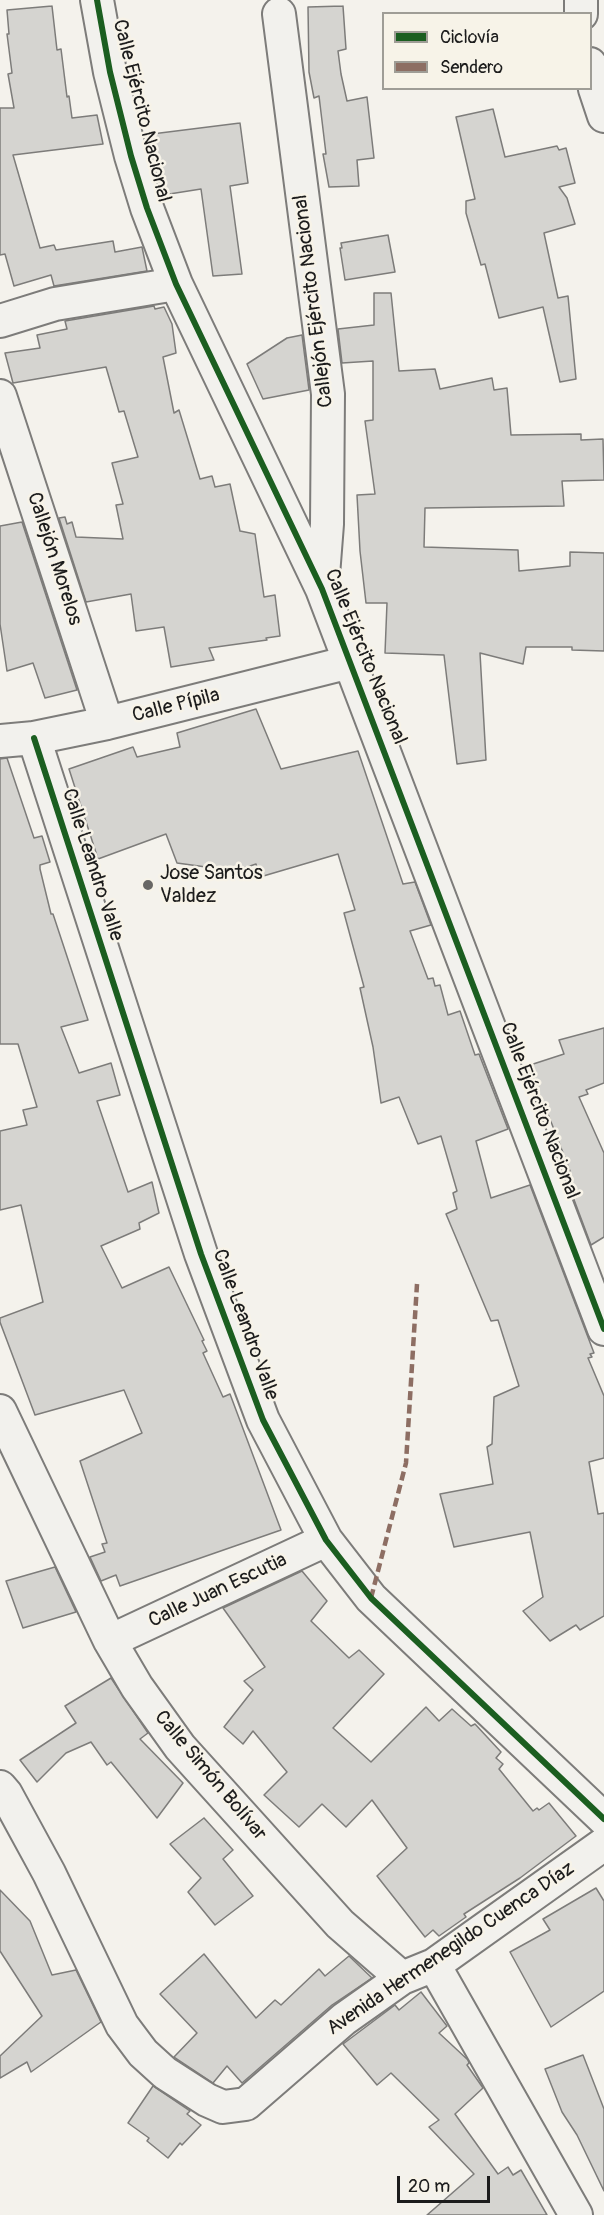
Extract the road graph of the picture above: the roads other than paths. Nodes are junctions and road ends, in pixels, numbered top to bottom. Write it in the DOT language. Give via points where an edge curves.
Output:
graph roads {
  1 [pos="96,0"];
  2 [pos="279,14"];
  3 [pos="592,70"];
  4 [pos="604,116"];
  5 [pos="176,284"];
  6 [pos="0,321"];
  7 [pos="0,396"];
  8 [pos="322,589"];
  9 [pos="350,662"];
  10 [pos="107,723"];
  11 [pos="34,738"];
  12 [pos="0,741"];
  13 [pos="604,1329"];
  14 [pos="0,1411"];
  15 [pos="326,1540"];
  16 [pos="110,1641"];
  17 [pos="0,1787"];
  18 [pos="604,1819"];
  19 [pos="604,1844"];
  20 [pos="434,1965"];
  21 [pos="402,1978"];
  22 [pos="576,2215"];
  1 -- 5 [label="street, Calle Ejército Nacional" via="131,156"];
  2 -- 8 [label="street, Callejón Ejército Nacional" via="328,394"];
  3 -- 4 [label="street"];
  5 -- 6 [label="street" via="55,304"];
  5 -- 8 [label="street, Calle Ejército Nacional"];
  7 -- 10 [label="street, Callejón Morelos"];
  8 -- 9 [label="street, Calle Ejército Nacional"];
  9 -- 10 [label="street, Calle Pípila"];
  9 -- 13 [label="street, Calle Ejército Nacional"];
  10 -- 11 [label="street, Calle Pípila"];
  11 -- 12 [label="street, Calle Pípila"];
  11 -- 15 [label="street, Calle Leandro Valle" via="201,1254 263,1420"];
  14 -- 16 [label="street, Calle Simón Bolívar"];
  15 -- 16 [label="street, Calle Juan Escutia"];
  15 -- 18 [label="street, Calle Leandro Valle" via="371,1598"];
  16 -- 21 [label="street, Calle Simón Bolívar" via="180,1747 340,1924"];
  17 -- 21 [label="street, Avenida Hermenegildo Cuenca Díaz" via="49,1874 122,2025 143,2053 165,2073 207,2100 223,2107 246,2104 344,2019"];
  19 -- 20 [label="street, Avenida Hermenegildo Cuenca Díaz"];
  20 -- 21 [label="street, Avenida Hermenegildo Cuenca Díaz"];
  20 -- 22 [label="street"];
}
